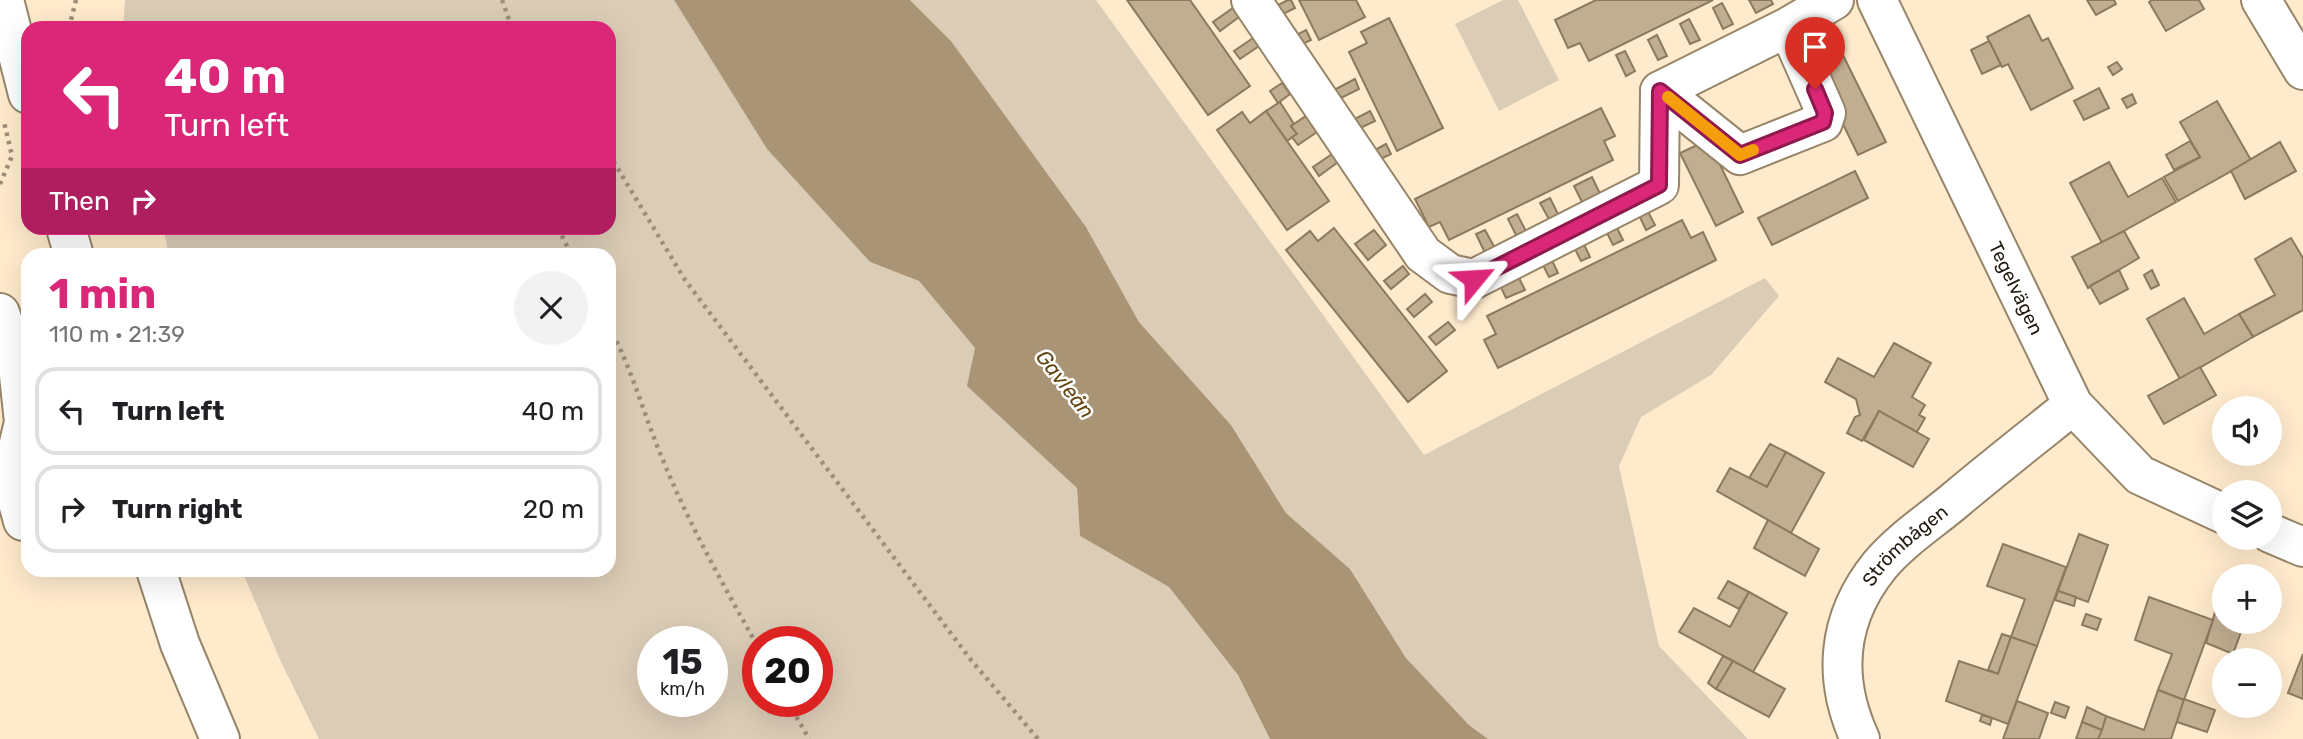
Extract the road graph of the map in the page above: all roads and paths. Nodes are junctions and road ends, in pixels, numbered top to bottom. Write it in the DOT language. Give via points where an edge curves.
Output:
graph roads {
  1 [pos="4,0"];
  2 [pos="76,0"];
  3 [pos="502,0"];
  4 [pos="1251,0"];
  5 [pos="1834,0"];
  6 [pos="1877,0"];
  7 [pos="2262,0"];
  8 [pos="71,21"];
  9 [pos="510,21"];
  10 [pos="1788,27"];
  11 [pos="2303,70"];
  12 [pos="1660,91"];
  13 [pos="15,107"];
  14 [pos="616,166"];
  15 [pos="0,184"];
  16 [pos="0,313"];
  17 [pos="616,339"];
  18 [pos="9,352"];
  19 [pos="2073,405"];
  20 [pos="21,408"];
  21 [pos="21,430"];
  22 [pos="5,470"];
  23 [pos="2212,508"];
  24 [pos="17,527"];
  25 [pos="2282,538"];
  26 [pos="2303,547"];
  27 [pos="158,577"];
  28 [pos="746,626"];
  29 [pos="797,717"];
  30 [pos="220,739"];
  31 [pos="809,739"];
  32 [pos="1038,739"];
  33 [pos="1860,739"];
  1 -- 13 [label="street"];
  2 -- 8 [label="path"];
  3 -- 9 [label="path"];
  4 -- 12 [label="street" via="1423,254 1450,274 1474,279 1659,185"];
  5 -- 10 [label="street"];
  6 -- 19 [label="street, Tegelvägen"];
  7 -- 11 [label="street"];
  10 -- 12 [label="street"];
  10 -- 12 [label="street" via="1825,113 1823,122 1740,155"];
  13 -- 15 [label="path" via="12,156"];
  14 -- 32 [label="path" via="685,280 971,660"];
  16 -- 18 [label="street"];
  17 -- 28 [label="path" via="664,464"];
  18 -- 20 [label="street"];
  19 -- 23 [label="street, Tegelvägen" via="2140,475"];
  19 -- 33 [label="street, Strömbågen" via="1913,535 1881,564 1857,600 1843,640 1841,680"];
  21 -- 22 [label="street"];
  22 -- 24 [label="street"];
  25 -- 26 [label="street"];
  27 -- 30 [label="street" via="180,644"];
  29 -- 31 [label="path"];
}
